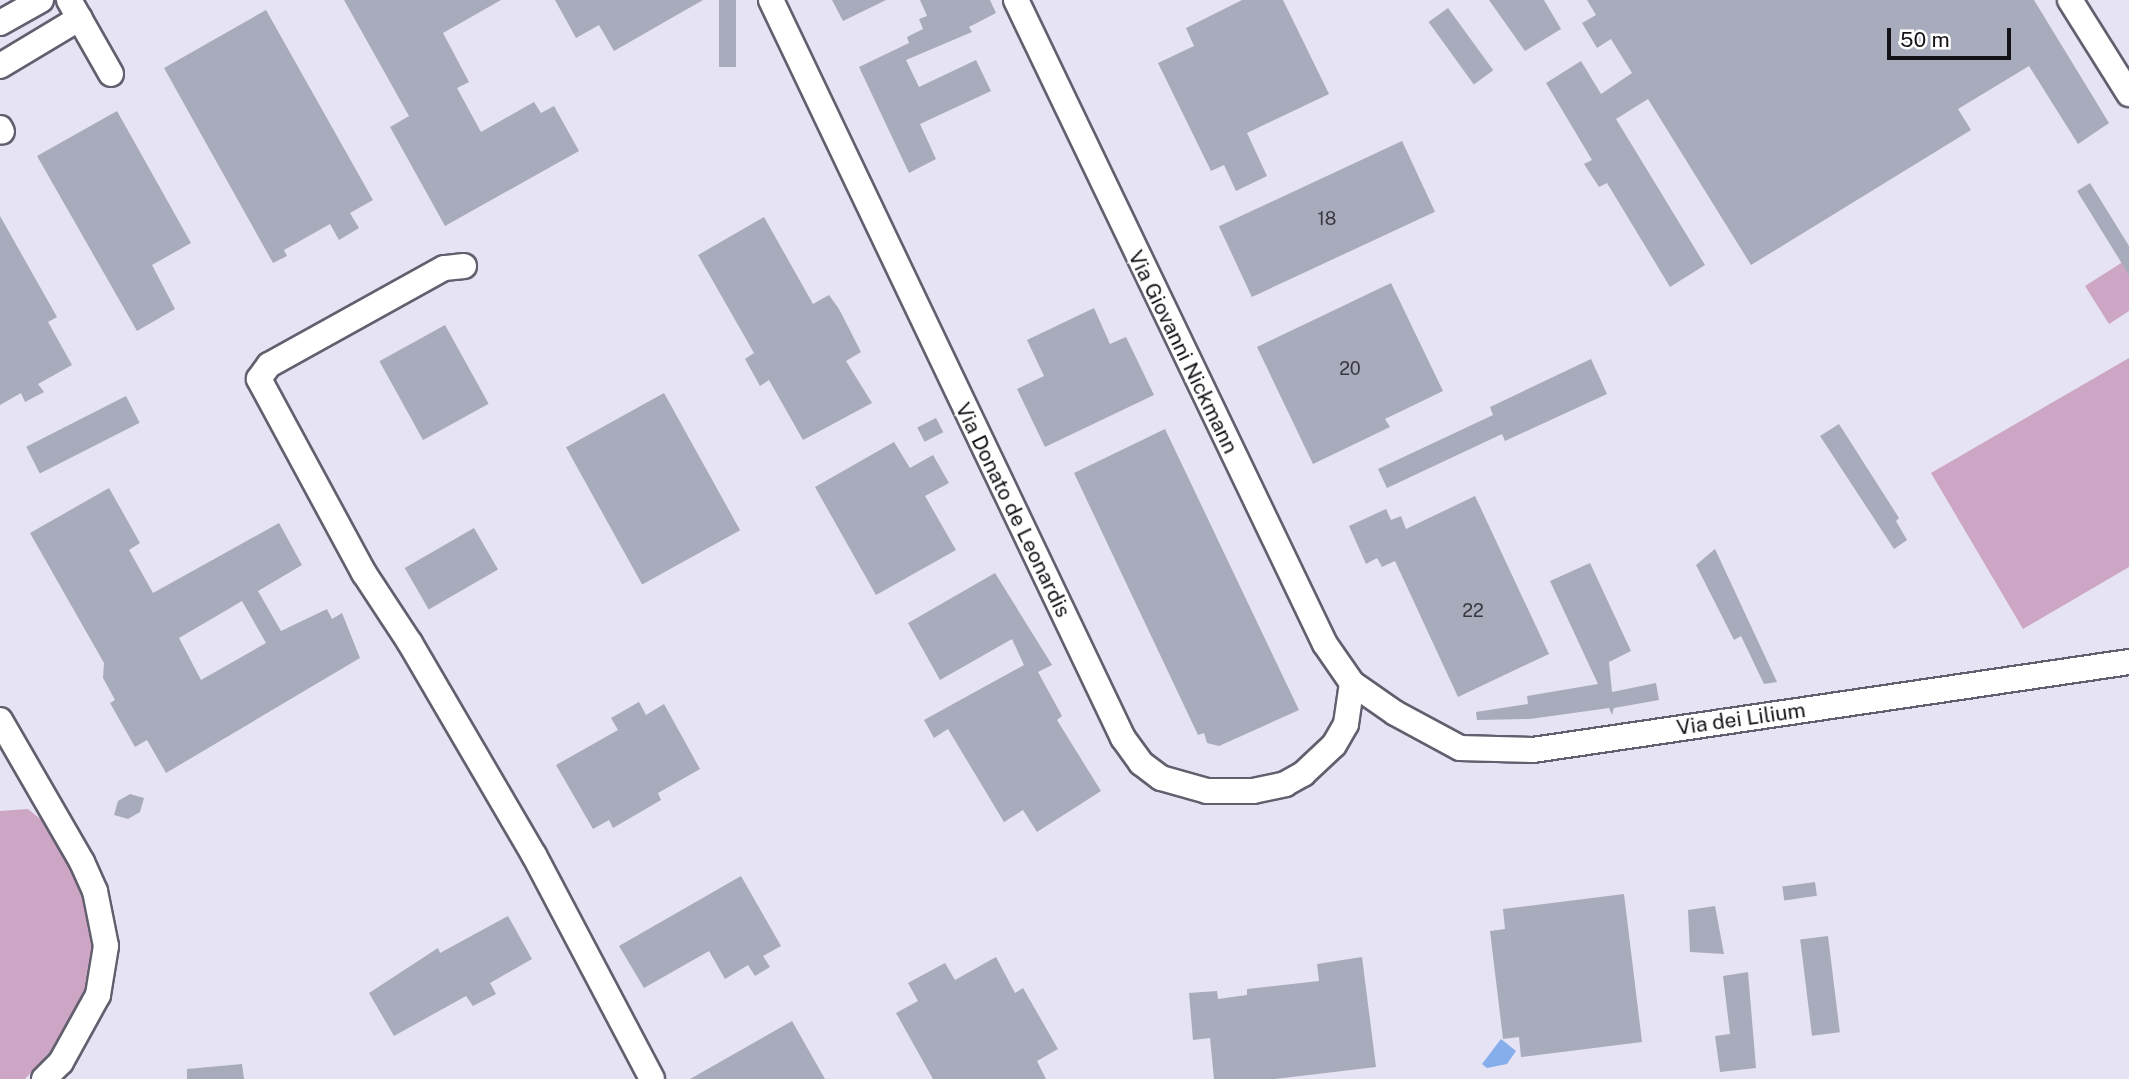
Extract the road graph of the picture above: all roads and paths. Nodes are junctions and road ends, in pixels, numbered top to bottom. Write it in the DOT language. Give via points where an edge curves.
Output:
graph roads {
  1 [pos="41,0"];
  2 [pos="771,0"];
  3 [pos="1016,0"];
  4 [pos="2070,0"];
  5 [pos="74,9"];
  6 [pos="0,23"];
  7 [pos="0,66"];
  8 [pos="111,74"];
  9 [pos="2129,94"];
  10 [pos="464,266"];
  11 [pos="2129,662"];
  12 [pos="1358,688"];
  13 [pos="0,720"];
  14 [pos="44,1079"];
  15 [pos="652,1079"];
  1 -- 6 [label="street"];
  2 -- 12 [label="street, Via Donato de Leonardis" via="1123,738 1141,763 1161,778 1207,791 1285,784 1303,775 1334,745"];
  3 -- 12 [label="street, Via Giovanni Nickmann" via="1325,644"];
  4 -- 9 [label="street"];
  5 -- 7 [label="street"];
  5 -- 8 [label="street"];
  10 -- 15 [label="street" via="444,268 269,365 259,379 261,391 534,855"];
  11 -- 12 [label="street, Via dei Lilium" via="1533,750 1460,748"];
  13 -- 14 [label="street" via="82,862 95,891 106,946 98,995 61,1062"];
}
